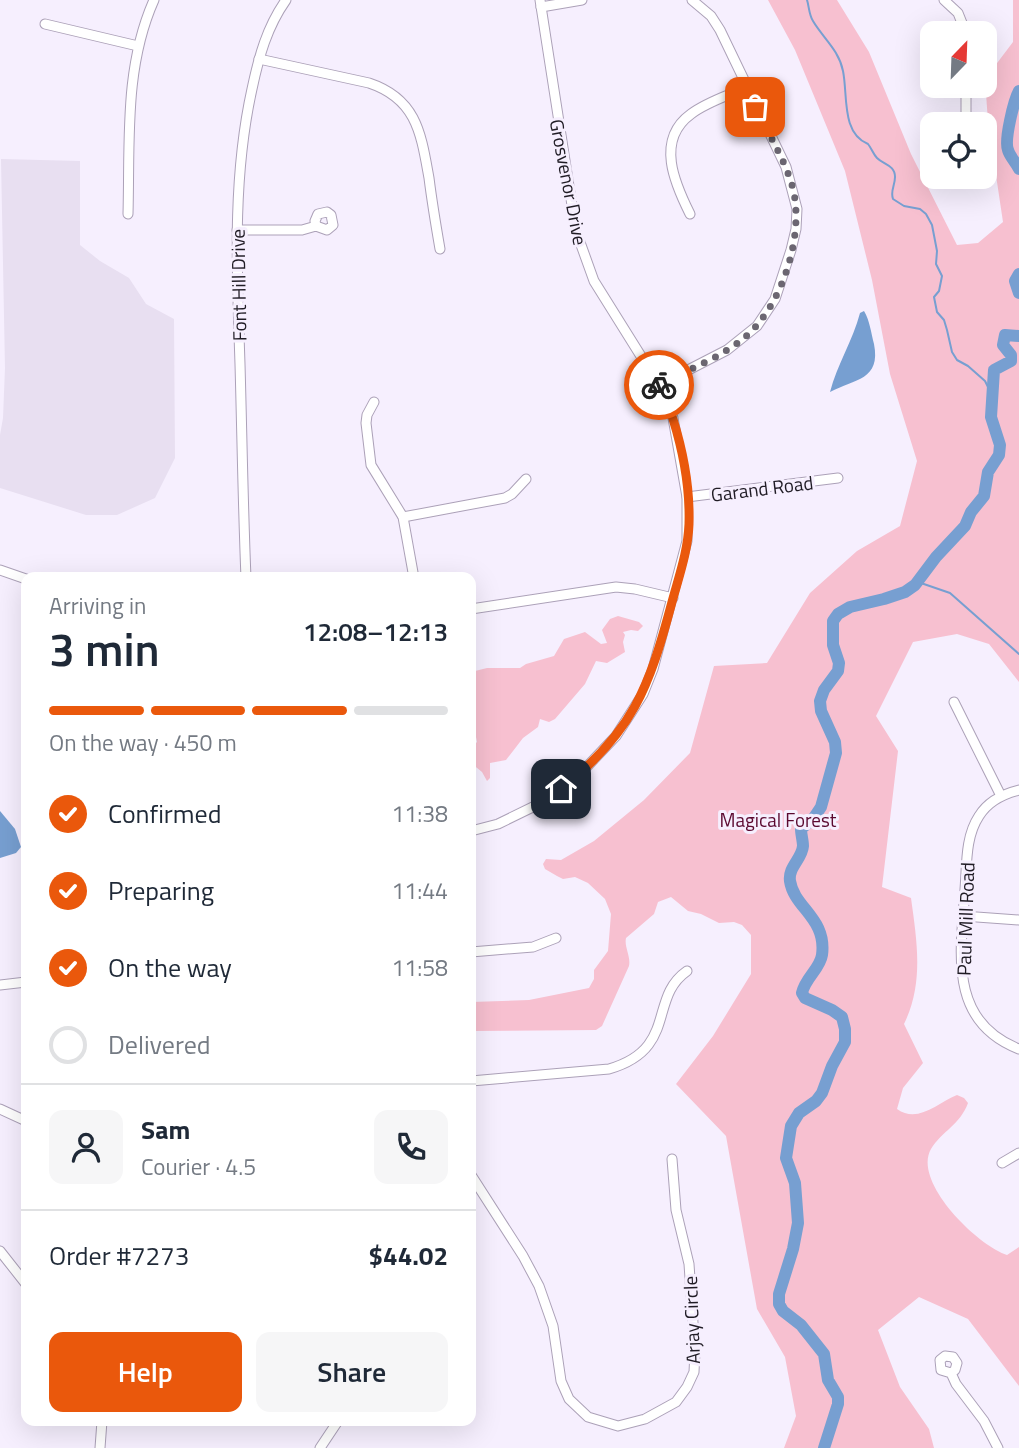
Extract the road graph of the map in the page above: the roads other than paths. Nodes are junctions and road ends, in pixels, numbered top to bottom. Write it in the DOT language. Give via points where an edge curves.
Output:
graph roads {
  1 [pos="154,0"];
  2 [pos="286,0"];
  3 [pos="582,0"];
  4 [pos="692,0"];
  5 [pos="944,0"];
  6 [pos="540,3"];
  7 [pos="961,21"];
  8 [pos="45,24"];
  9 [pos="138,46"];
  10 [pos="259,59"];
  11 [pos="746,88"];
  12 [pos="128,214"];
  13 [pos="690,214"];
  14 [pos="316,226"];
  15 [pos="237,230"];
  16 [pos="440,249"];
  17 [pos="659,385"];
  18 [pos="374,402"];
  19 [pos="838,478"];
  20 [pos="526,479"];
  21 [pos="687,497"];
  22 [pos="402,517"];
  23 [pos="0,570"];
  24 [pos="246,572"];
  25 [pos="413,572"];
  26 [pos="21,577"];
  27 [pos="673,598"];
  28 [pos="476,608"];
  29 [pos="954,702"];
  30 [pos="1019,790"];
  31 [pos="1001,796"];
  32 [pos="476,830"];
  33 [pos="963,916"];
  34 [pos="1019,920"];
  35 [pos="556,937"];
  36 [pos="476,951"];
  37 [pos="687,971"];
  38 [pos="21,983"];
  39 [pos="0,985"];
  40 [pos="1019,1049"];
  41 [pos="476,1081"];
  42 [pos="0,1109"];
  43 [pos="21,1119"];
  44 [pos="1019,1153"];
  45 [pos="672,1159"];
  46 [pos="1002,1163"];
  47 [pos="476,1183"];
  48 [pos="0,1251"];
  49 [pos="21,1278"];
  50 [pos="951,1373"];
  51 [pos="102,1426"];
  52 [pos="335,1426"];
  53 [pos="100,1448"];
  54 [pos="320,1448"];
  55 [pos="998,1448"];
  1 -- 9 [label="street"];
  2 -- 10 [label="street, Font Hill Drive" via="270,25"];
  3 -- 6 [label="street"];
  4 -- 11 [label="street" via="720,30"];
  5 -- 7 [label="street"];
  6 -- 17 [label="street, Grosvenor Drive" via="579,241 594,281"];
  8 -- 9 [label="street"];
  9 -- 12 [label="street" via="131,95"];
  10 -- 15 [label="street, Font Hill Drive" via="240,158"];
  10 -- 16 [label="street" via="380,86 401,101 419,128"];
  11 -- 13 [label="street" via="687,116 673,140 671,166"];
  11 -- 17 [label="street" via="793,187 796,209 791,250 775,299 757,326 727,349"];
  14 -- 15 [label="street"];
  15 -- 24 [label="street, Font Hill Drive"];
  17 -- 21 [label="street, Grosvenor Drive" via="678,437"];
  18 -- 22 [label="street" via="366,423 371,465"];
  19 -- 21 [label="street, Garand Road"];
  20 -- 22 [label="street" via="505,498"];
  21 -- 27 [label="street, Grosvenor Drive" via="687,541"];
  22 -- 25 [label="street"];
  23 -- 26 [label="street"];
  27 -- 28 [label="street" via="616,587"];
  27 -- 32 [label="street, Grosvenor Drive" via="653,669 616,736 580,774 541,803"];
  29 -- 31 [label="street"];
  30 -- 31 [label="street, Paul Mill Road"];
  31 -- 33 [label="street, Paul Mill Road" via="985,807 970,835"];
  33 -- 34 [label="street"];
  33 -- 40 [label="street, Paul Mill Road" via="960,967 965,993 986,1028"];
  35 -- 36 [label="street" via="533,947"];
  37 -- 41 [label="street" via="671,990 648,1046 630,1061 609,1069"];
  38 -- 39 [label="street"];
  42 -- 43 [label="street"];
  44 -- 46 [label="street"];
  45 -- 47 [label="street, Arjay Circle" via="674,1199 689,1264 694,1371 676,1402 645,1419 618,1426 588,1417 569,1399 539,1286"];
  48 -- 49 [label="street"];
  50 -- 55 [label="street"];
  51 -- 53 [label="street"];
  52 -- 54 [label="street"];
}
